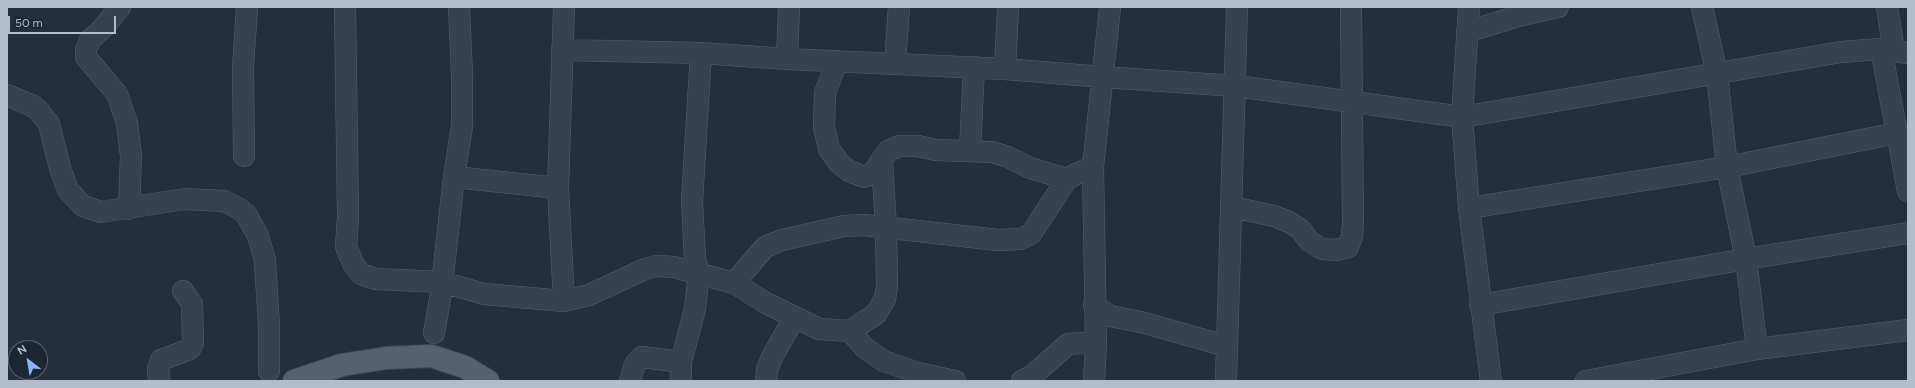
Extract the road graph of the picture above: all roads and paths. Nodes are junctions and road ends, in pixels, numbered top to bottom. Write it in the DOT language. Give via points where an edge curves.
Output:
graph roads {
  1 [pos="120,7"];
  2 [pos="247,7"];
  3 [pos="345,7"];
  4 [pos="459,7"];
  5 [pos="564,7"];
  6 [pos="789,7"];
  7 [pos="899,7"];
  8 [pos="1008,7"];
  9 [pos="1110,7"];
  10 [pos="1237,7"];
  11 [pos="1351,7"];
  12 [pos="1469,7"];
  13 [pos="1558,7"];
  14 [pos="1702,7"];
  15 [pos="1887,7"];
  16 [pos="1467,32"];
  17 [pos="562,50"];
  18 [pos="1894,51"];
  19 [pos="701,53"];
  20 [pos="787,59"];
  21 [pos="837,61"];
  22 [pos="895,63"];
  23 [pos="974,67"];
  24 [pos="1005,69"];
  25 [pos="1717,74"];
  26 [pos="1103,77"];
  27 [pos="1236,86"];
  28 [pos="7,96"];
  29 [pos="1351,102"];
  30 [pos="1462,117"];
  31 [pos="1897,133"];
  32 [pos="970,151"];
  33 [pos="244,156"];
  34 [pos="882,162"];
  35 [pos="1727,167"];
  36 [pos="1093,168"];
  37 [pos="454,177"];
  38 [pos="1067,179"];
  39 [pos="558,188"];
  40 [pos="1908,191"];
  41 [pos="1232,207"];
  42 [pos="1468,208"];
  43 [pos="129,209"];
  44 [pos="886,227"];
  45 [pos="1908,234"];
  46 [pos="1746,259"];
  47 [pos="699,272"];
  48 [pos="734,283"];
  49 [pos="442,288"];
  50 [pos="183,291"];
  51 [pos="564,301"];
  52 [pos="1094,305"];
  53 [pos="1480,305"];
  54 [pos="794,318"];
  55 [pos="1908,330"];
  56 [pos="850,331"];
  57 [pos="434,333"];
  58 [pos="1096,342"];
  59 [pos="1226,346"];
  60 [pos="1758,348"];
  61 [pos="269,372"];
  62 [pos="681,372"];
  63 [pos="917,377"];
  64 [pos="159,381"];
  65 [pos="294,381"];
  66 [pos="488,381"];
  67 [pos="630,381"];
  68 [pos="766,381"];
  69 [pos="955,381"];
  70 [pos="1022,381"];
  71 [pos="1094,381"];
  72 [pos="1226,381"];
  73 [pos="1491,381"];
  74 [pos="1586,381"];
  1 -- 43 [label="street" via="90,40 86,57 117,94 127,123 131,156"];
  2 -- 33 [label="street" via="243,67"];
  3 -- 49 [label="street" via="348,217 346,247 358,271 376,279"];
  4 -- 37 [label="street" via="462,126"];
  5 -- 17 [label="street"];
  6 -- 20 [label="street"];
  7 -- 22 [label="street"];
  8 -- 24 [label="street"];
  9 -- 26 [label="street"];
  10 -- 27 [label="street"];
  11 -- 29 [label="street"];
  12 -- 16 [label="street"];
  13 -- 16 [label="street"];
  14 -- 25 [label="street"];
  15 -- 18 [label="street"];
  16 -- 30 [label="street"];
  17 -- 19 [label="street"];
  17 -- 39 [label="street"];
  18 -- 25 [label="street" via="1841,52"];
  18 -- 31 [label="street"];
  19 -- 20 [label="street"];
  19 -- 47 [label="street" via="692,200 695,260"];
  20 -- 21 [label="street"];
  21 -- 22 [label="street"];
  21 -- 34 [label="street" via="825,93 824,127 829,149 839,163 849,171 864,177 872,174"];
  22 -- 23 [label="street"];
  23 -- 24 [label="street"];
  23 -- 32 [label="street"];
  24 -- 26 [label="street"];
  25 -- 30 [label="street"];
  25 -- 35 [label="street"];
  26 -- 27 [label="street"];
  26 -- 36 [label="street"];
  27 -- 29 [label="street"];
  27 -- 41 [label="street"];
  28 -- 43 [label="street" via="33,106 49,124 68,190 83,206 101,212"];
  29 -- 30 [label="street"];
  29 -- 41 [label="street" via="1353,224 1348,247 1336,250 1322,249 1309,241 1300,229 1289,222"];
  30 -- 42 [label="street"];
  31 -- 35 [label="street"];
  31 -- 40 [label="street"];
  32 -- 34 [label="street" via="899,146 888,151"];
  32 -- 38 [label="street" via="992,152 1030,168"];
  34 -- 44 [label="street"];
  35 -- 42 [label="street"];
  35 -- 46 [label="street"];
  36 -- 38 [label="street"];
  36 -- 52 [label="street"];
  37 -- 39 [label="street"];
  37 -- 49 [label="street"];
  38 -- 44 [label="street" via="1031,234 1021,239 998,240"];
  39 -- 51 [label="street"];
  41 -- 59 [label="street"];
  42 -- 53 [label="street"];
  43 -- 61 [label="street" via="185,199 224,201 246,214 258,236 265,260"];
  44 -- 48 [label="street" via="844,226 782,240 765,247"];
  44 -- 56 [label="street" via="885,299 876,314"];
  45 -- 46 [label="street"];
  46 -- 53 [label="street"];
  46 -- 60 [label="street"];
  47 -- 48 [label="street"];
  47 -- 51 [label="street" via="656,266 634,273 589,295"];
  47 -- 62 [label="street" via="695,309"];
  48 -- 54 [label="street"];
  49 -- 51 [label="street"];
  49 -- 57 [label="street"];
  50 -- 64 [label="street" via="192,304 193,343 190,349 161,360 158,369"];
  52 -- 58 [label="street"];
  52 -- 59 [label="street" via="1110,316"];
  53 -- 73 [label="street"];
  54 -- 56 [label="street" via="819,329"];
  54 -- 68 [label="street" via="772,357"];
  55 -- 60 [label="street"];
  56 -- 63 [label="street" via="865,348 884,361"];
  58 -- 70 [label="street" via="1068,344 1034,375"];
  58 -- 71 [label="street"];
  59 -- 72 [label="street"];
  60 -- 74 [label="street"];
  62 -- 67 [label="street" via="642,357 635,364"];
  63 -- 69 [label="street"];
  65 -- 66 [label="main road" via="342,365 386,358 431,356 465,367"];
}
